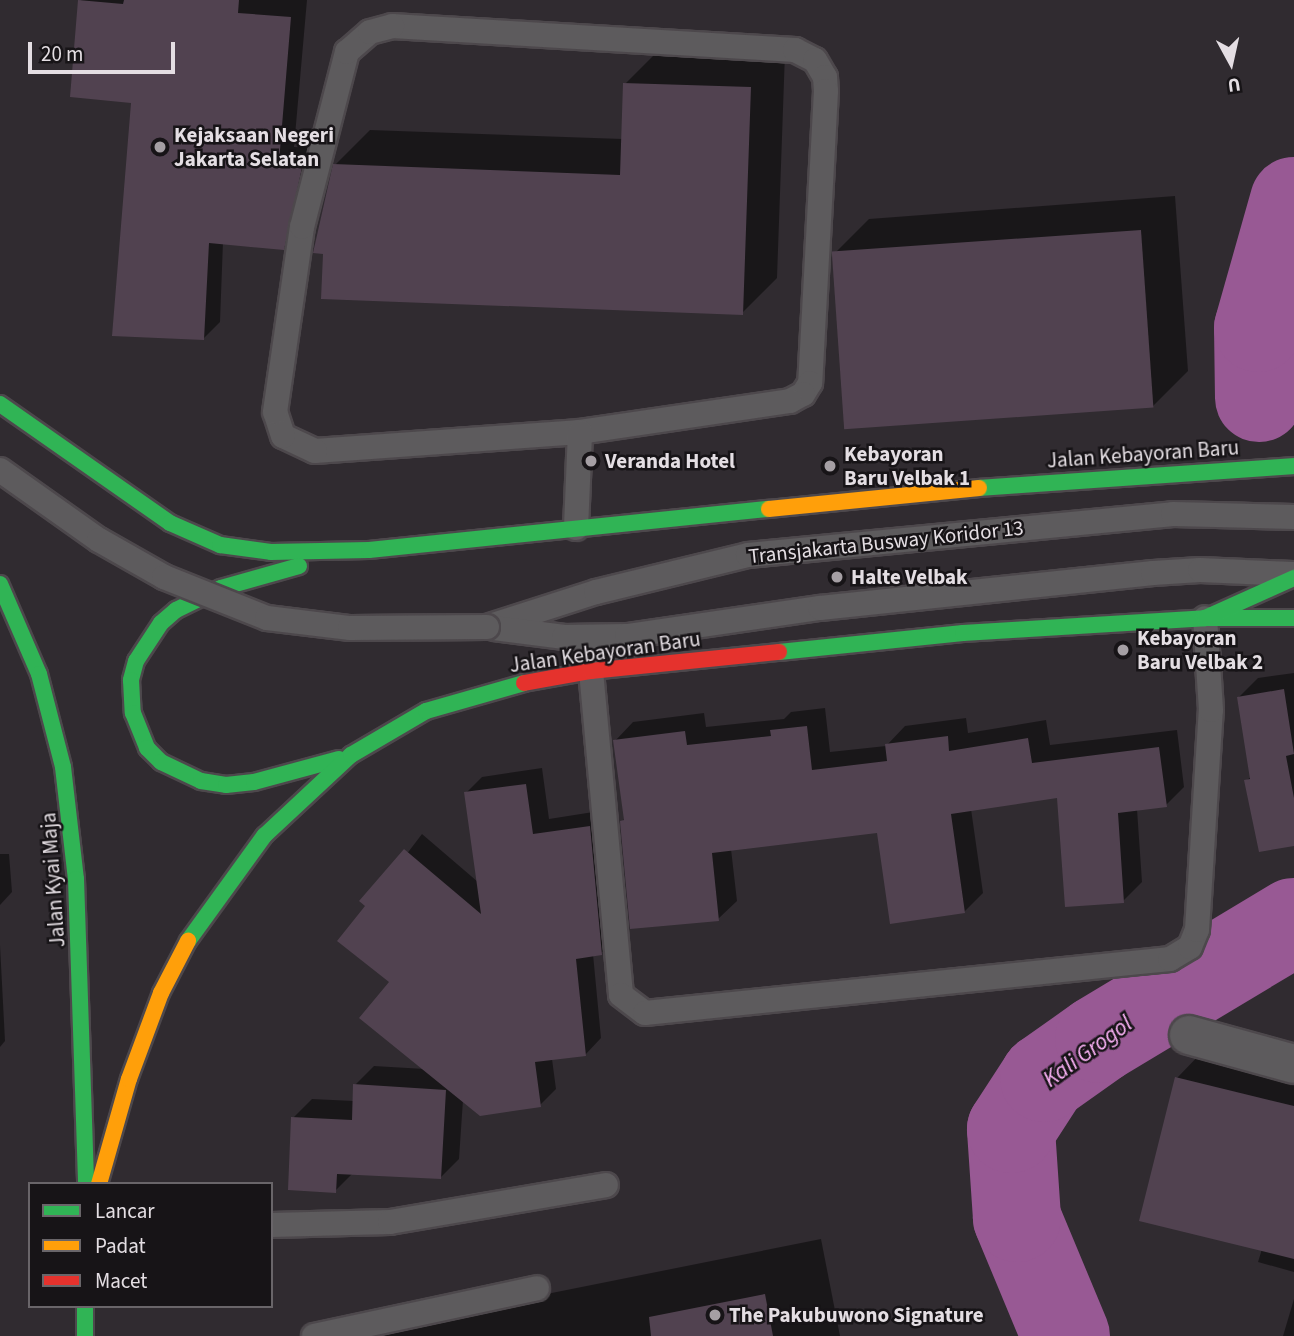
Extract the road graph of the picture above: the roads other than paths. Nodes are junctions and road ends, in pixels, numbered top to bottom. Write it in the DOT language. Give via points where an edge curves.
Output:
graph roads {
  1 [pos="0,404"];
  2 [pos="580,432"];
  3 [pos="1294,466"];
  4 [pos="0,470"];
  5 [pos="1294,517"];
  6 [pos="576,527"];
  7 [pos="369,550"];
  8 [pos="1294,576"];
  9 [pos="0,584"];
  10 [pos="1205,618"];
  11 [pos="1294,618"];
  12 [pos="486,627"];
  13 [pos="591,671"];
  14 [pos="351,755"];
  15 [pos="1189,1035"];
  16 [pos="1294,1064"];
  17 [pos="86,1182"];
  18 [pos="100,1182"];
  19 [pos="606,1185"];
  20 [pos="273,1224"];
  21 [pos="537,1289"];
  22 [pos="85,1308"];
  23 [pos="85,1336"];
  24 [pos="314,1336"];
  1 -- 7 [label="main road" via="148,509 220,545 271,552"];
  2 -- 2 [label="lane" via="790,401 810,383 825,77 815,60 795,50 392,26 370,32 347,52 302,227 275,412 283,436 315,451"];
  2 -- 6 [label="lane"];
  3 -- 6 [label="main road, Jalan Kebayoran Baru" via="1037,482"];
  4 -- 12 [label="lane, Transjakarta Busway Koridor 13, bridge" via="99,540 164,577 267,618 350,628"];
  5 -- 12 [label="lane, Transjakarta Busway Koridor 13" via="1173,514 748,555 596,592"];
  6 -- 7 [label="main road, Jalan Kebayoran Baru"];
  7 -- 14 [label="main road" via="248,578 197,598 161,623 144,645 131,680 133,713 147,748 161,762 201,781 226,785 285,776"];
  8 -- 10 [label="main road, Jalan Kebayoran Baru"];
  8 -- 12 [label="lane, Transjakarta Busway Koridor 13" via="1200,570 1153,573 820,608 627,636 564,637"];
  9 -- 17 [label="main road, Jalan Kyai Maja" via="39,674 63,766 76,879"];
  10 -- 11 [label="main road"];
  10 -- 13 [label="main road, Jalan Kebayoran Baru" via="963,634"];
  10 -- 13 [label="lane" via="1211,710 1197,930 1189,947 1170,960 645,1013 621,995"];
  13 -- 14 [label="main road, Jalan Kebayoran Baru" via="463,697 399,725"];
  14 -- 18 [label="main road, Jalan Kebayoran Baru" via="244,859 177,955 129,1079"];
  15 -- 16 [label="street"];
  19 -- 20 [label="lane" via="390,1222"];
  21 -- 24 [label="lane"];
  22 -- 23 [label="main road"];
}
